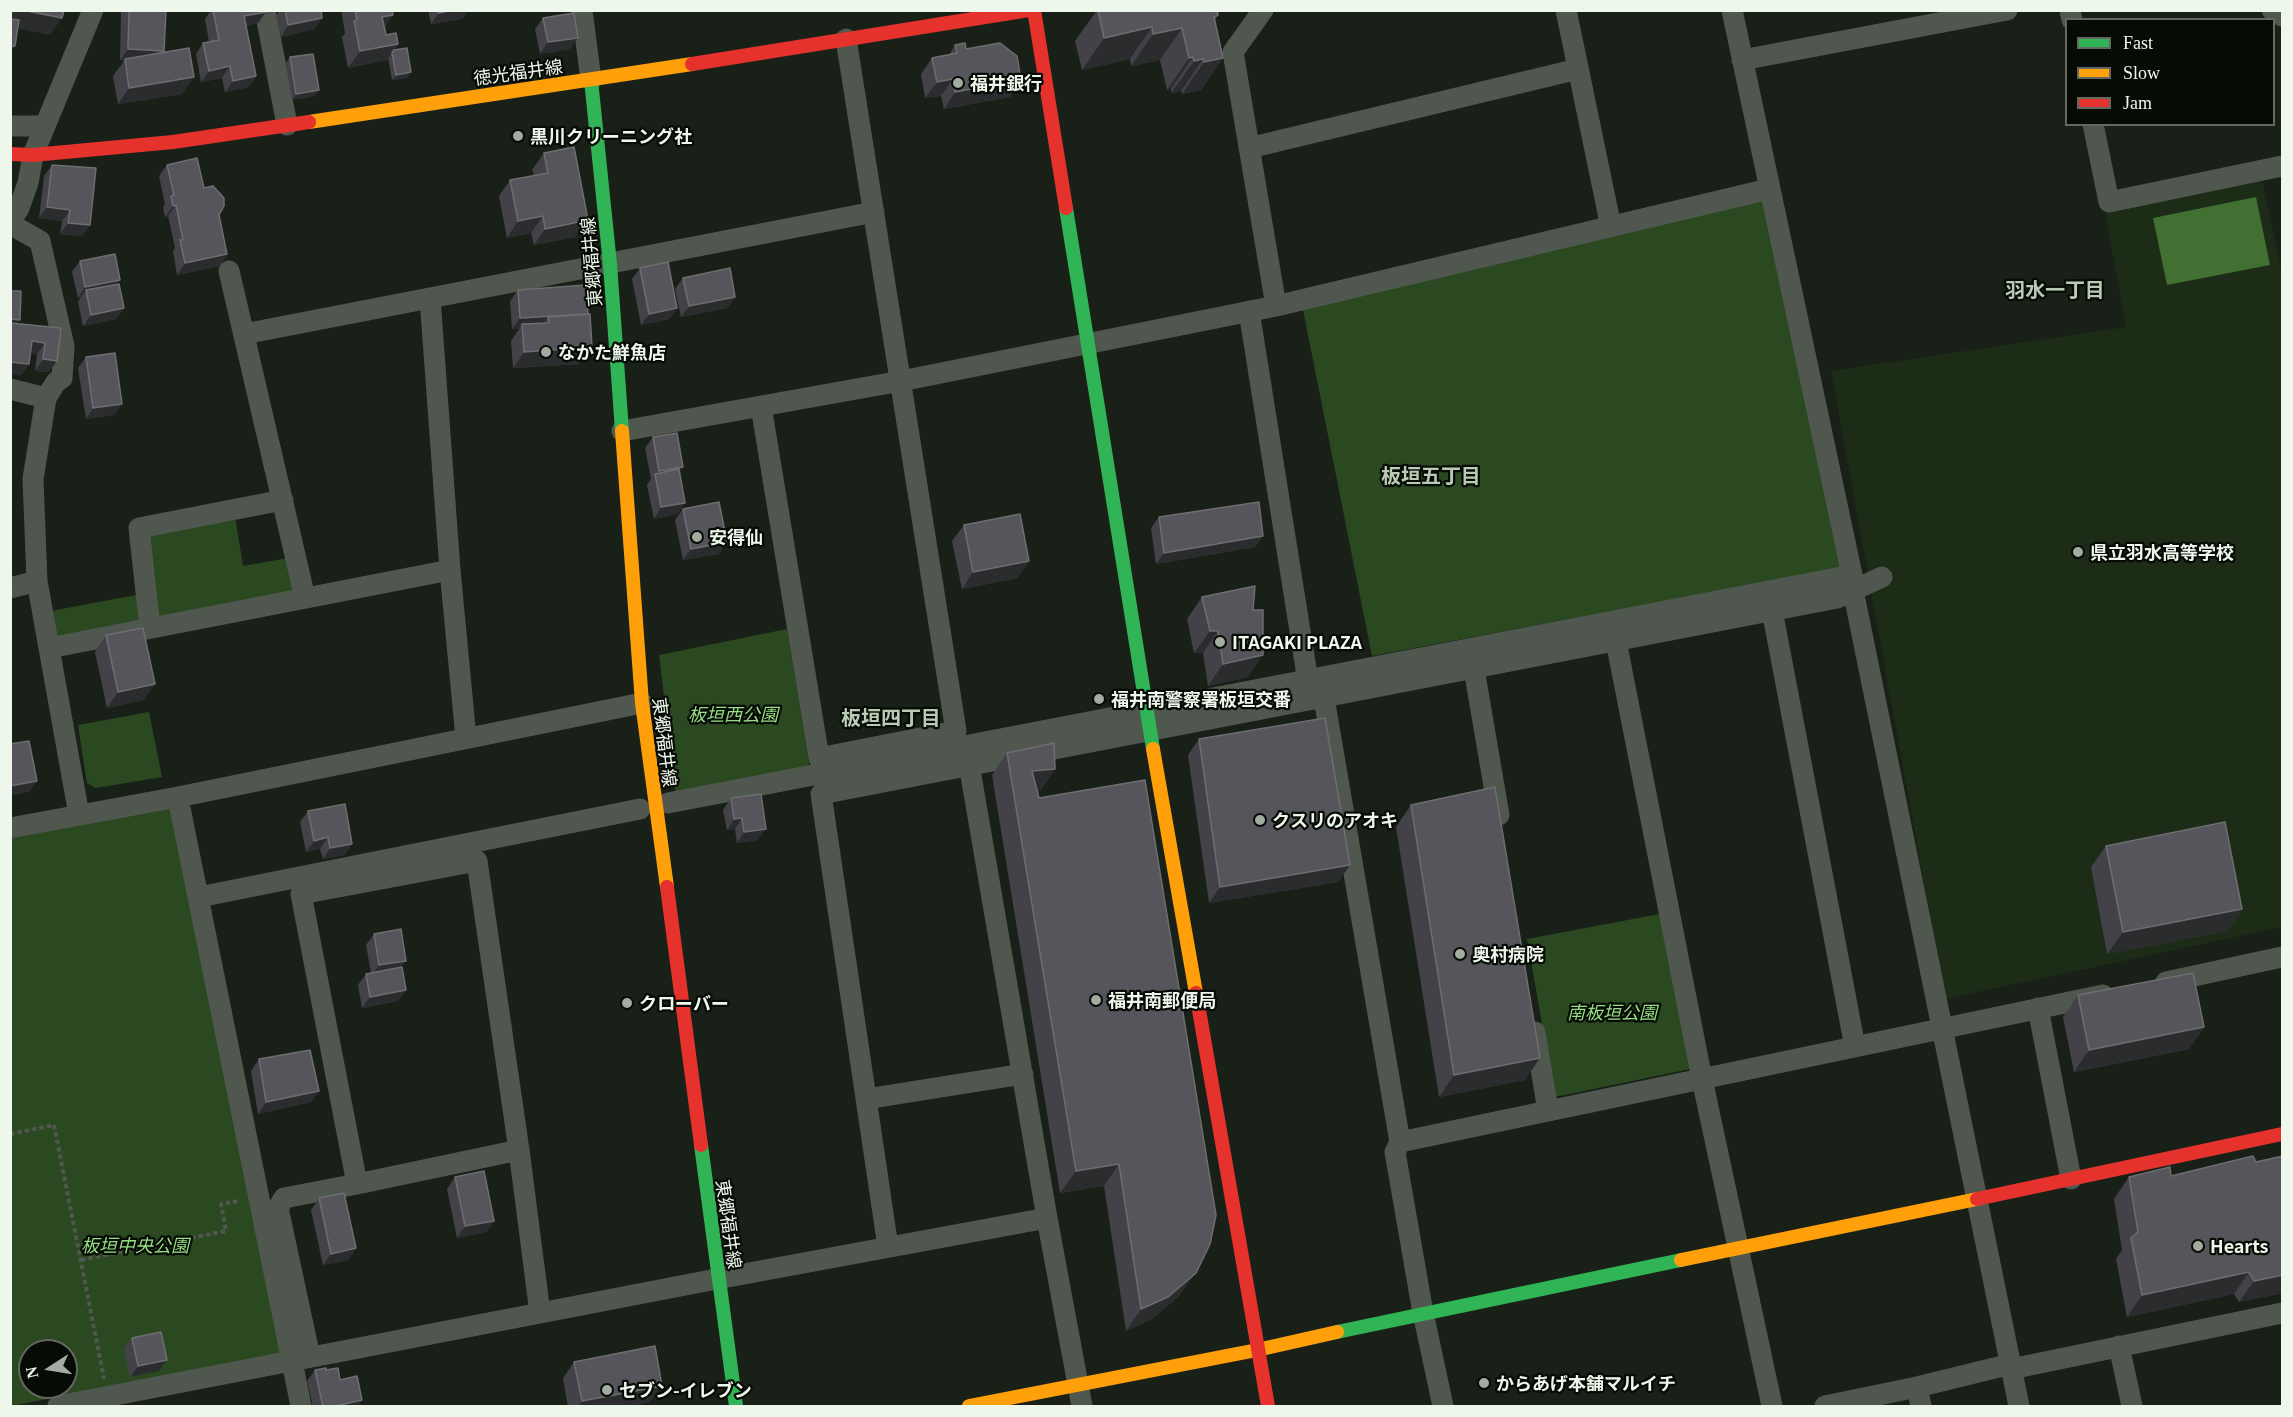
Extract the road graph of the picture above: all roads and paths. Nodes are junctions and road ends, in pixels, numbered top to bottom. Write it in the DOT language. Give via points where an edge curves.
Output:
graph roads {
  1 [pos="93,10"];
  2 [pos="266,10"];
  3 [pos="582,10"];
  4 [pos="1029,10"];
  5 [pos="1034,10"];
  6 [pos="1263,10"];
  7 [pos="1566,10"];
  8 [pos="1732,10"];
  9 [pos="2007,10"];
  10 [pos="2272,10"];
  11 [pos="2283,16"];
  12 [pos="846,39"];
  13 [pos="1742,60"];
  14 [pos="1578,69"];
  15 [pos="591,80"];
  16 [pos="287,125"];
  17 [pos="10,126"];
  18 [pos="45,126"];
  19 [pos="2094,126"];
  20 [pos="1249,148"];
  21 [pos="10,154"];
  22 [pos="33,155"];
  23 [pos="2283,166"];
  24 [pos="19,183"];
  25 [pos="1769,189"];
  26 [pos="874,212"];
  27 [pos="10,223"];
  28 [pos="1611,227"];
  29 [pos="610,264"];
  30 [pos="229,271"];
  31 [pos="430,298"];
  32 [pos="1276,306"];
  33 [pos="1249,311"];
  34 [pos="244,334"];
  35 [pos="1088,342"];
  36 [pos="901,381"];
  37 [pos="10,389"];
  38 [pos="46,398"];
  39 [pos="761,406"];
  40 [pos="622,431"];
  41 [pos="283,500"];
  42 [pos="450,570"];
  43 [pos="1882,576"];
  44 [pos="37,581"];
  45 [pos="1852,583"];
  46 [pos="10,588"];
  47 [pos="305,598"];
  48 [pos="1772,610"];
  49 [pos="150,628"];
  50 [pos="1616,641"];
  51 [pos="49,648"];
  52 [pos="1474,669"];
  53 [pos="1308,681"];
  54 [pos="1324,698"];
  55 [pos="642,703"];
  56 [pos="1148,722"];
  57 [pos="466,738"];
  58 [pos="969,764"];
  59 [pos="179,803"];
  60 [pos="668,803"];
  61 [pos="640,809"];
  62 [pos="79,815"];
  63 [pos="10,828"];
  64 [pos="1501,832"];
  65 [pos="199,897"];
  66 [pos="2283,957"];
  67 [pos="2143,986"];
  68 [pos="2120,991"];
  69 [pos="2038,1008"];
  70 [pos="1533,1018"];
  71 [pos="1942,1029"];
  72 [pos="1855,1047"];
  73 [pos="1023,1074"];
  74 [pos="1702,1079"];
  75 [pos="866,1099"];
  76 [pos="1548,1111"];
  77 [pos="10,1134"];
  78 [pos="2283,1134"];
  79 [pos="1400,1142"];
  80 [pos="519,1150"];
  81 [pos="2072,1179"];
  82 [pos="357,1184"];
  83 [pos="259,1196"];
  84 [pos="1977,1199"];
  85 [pos="1047,1218"];
  86 [pos="888,1247"];
  87 [pos="1738,1249"];
  88 [pos="81,1260"];
  89 [pos="718,1278"];
  90 [pos="2283,1312"];
  91 [pos="540,1313"];
  92 [pos="1423,1313"];
  93 [pos="2119,1346"];
  94 [pos="1257,1350"];
  95 [pos="301,1358"];
  96 [pos="2011,1367"];
  97 [pos="1080,1396"];
  98 [pos="1919,1397"];
  99 [pos="103,1398"];
  100 [pos="58,1407"];
  101 [pos="302,1407"];
  102 [pos="736,1407"];
  103 [pos="969,1407"];
  104 [pos="1268,1407"];
  105 [pos="1443,1407"];
  106 [pos="1773,1407"];
  107 [pos="1825,1407"];
  108 [pos="2019,1407"];
  109 [pos="2132,1407"];
  1 -- 18 [label="street"];
  2 -- 16 [label="street"];
  3 -- 15 [label="street"];
  4 -- 12 [label="street, 徳光福井線"];
  5 -- 35 [label="street"];
  6 -- 20 [label="street" via="1233,52"];
  7 -- 14 [label="street"];
  8 -- 13 [label="street"];
  9 -- 13 [label="street"];
  10 -- 11 [label="street"];
  12 -- 15 [label="street, 徳光福井線"];
  12 -- 26 [label="street"];
  13 -- 25 [label="street"];
  14 -- 20 [label="street"];
  14 -- 28 [label="street"];
  15 -- 16 [label="street, 徳光福井線"];
  15 -- 29 [label="street, 東郷福井線"];
  16 -- 22 [label="street, 徳光福井線" via="173,142"];
  17 -- 18 [label="street"];
  18 -- 22 [label="street"];
  19 -- 23 [label="street" via="2109,202"];
  20 -- 32 [label="street"];
  21 -- 22 [label="street, 徳光福井線"];
  22 -- 24 [label="street"];
  24 -- 27 [label="street" via="19,208"];
  25 -- 28 [label="street"];
  25 -- 45 [label="street"];
  26 -- 29 [label="street"];
  26 -- 36 [label="street"];
  27 -- 38 [label="street" via="40,241 64,346 62,378"];
  28 -- 32 [label="street"];
  29 -- 31 [label="street"];
  29 -- 40 [label="street, 東郷福井線"];
  30 -- 34 [label="street"];
  31 -- 34 [label="street"];
  31 -- 42 [label="street"];
  32 -- 33 [label="street"];
  33 -- 35 [label="street"];
  33 -- 53 [label="street"];
  34 -- 41 [label="street"];
  35 -- 36 [label="street"];
  35 -- 56 [label="street"];
  36 -- 39 [label="street"];
  36 -- 39 [label="street" via="956,732 819,758"];
  37 -- 38 [label="street"];
  38 -- 44 [label="street" via="33,479"];
  39 -- 40 [label="street"];
  40 -- 55 [label="street, 東郷福井線"];
  41 -- 47 [label="street"];
  41 -- 49 [label="street" via="139,528"];
  42 -- 47 [label="street"];
  42 -- 57 [label="street"];
  43 -- 45 [label="street"];
  44 -- 46 [label="street"];
  44 -- 51 [label="street"];
  45 -- 48 [label="street" via="1837,598"];
  45 -- 53 [label="street"];
  45 -- 71 [label="street"];
  47 -- 49 [label="street"];
  48 -- 50 [label="street"];
  48 -- 72 [label="street"];
  49 -- 51 [label="street"];
  50 -- 52 [label="street"];
  50 -- 74 [label="street"];
  51 -- 62 [label="street"];
  52 -- 54 [label="street"];
  52 -- 64 [label="street"];
  53 -- 56 [label="street"];
  54 -- 56 [label="street"];
  54 -- 79 [label="street"];
  55 -- 57 [label="street"];
  55 -- 89 [label="street, 東郷福井線"];
  56 -- 58 [label="street"];
  56 -- 60 [label="street"];
  56 -- 94 [label="street"];
  57 -- 62 [label="street"];
  58 -- 73 [label="street"];
  58 -- 75 [label="street" via="821,794"];
  59 -- 65 [label="street"];
  61 -- 65 [label="street"];
  62 -- 63 [label="street"];
  65 -- 83 [label="street"];
  66 -- 67 [label="street"];
  68 -- 69 [label="street"];
  69 -- 71 [label="street"];
  69 -- 81 [label="street"];
  70 -- 76 [label="street"];
  71 -- 72 [label="street"];
  71 -- 84 [label="street"];
  72 -- 74 [label="street"];
  73 -- 75 [label="street"];
  73 -- 85 [label="street"];
  74 -- 76 [label="street"];
  74 -- 87 [label="street"];
  75 -- 86 [label="street"];
  76 -- 79 [label="street"];
  77 -- 88 [label="path" via="54,1125"];
  78 -- 81 [label="street"];
  79 -- 92 [label="street" via="1395,1152"];
  80 -- 82 [label="street"];
  80 -- 82 [label="street" via="477,861 301,894"];
  80 -- 91 [label="street"];
  81 -- 84 [label="street"];
  82 -- 95 [label="street" via="284,1198 278,1208"];
  83 -- 88 [label="path" via="221,1204 226,1231"];
  83 -- 95 [label="street"];
  84 -- 87 [label="street"];
  84 -- 96 [label="street"];
  85 -- 86 [label="street"];
  85 -- 97 [label="street"];
  86 -- 89 [label="street"];
  87 -- 92 [label="street"];
  87 -- 106 [label="street"];
  88 -- 99 [label="path"];
  89 -- 91 [label="street"];
  89 -- 102 [label="street, 東郷福井線"];
  90 -- 93 [label="street"];
  91 -- 95 [label="street"];
  92 -- 94 [label="street"];
  92 -- 105 [label="street"];
  93 -- 96 [label="street"];
  93 -- 109 [label="street"];
  94 -- 97 [label="street"];
  94 -- 104 [label="street"];
  95 -- 99 [label="street"];
  95 -- 101 [label="street"];
  96 -- 98 [label="street"];
  96 -- 108 [label="street"];
  97 -- 103 [label="street"];
  98 -- 107 [label="street"];
  99 -- 100 [label="street"];
}
